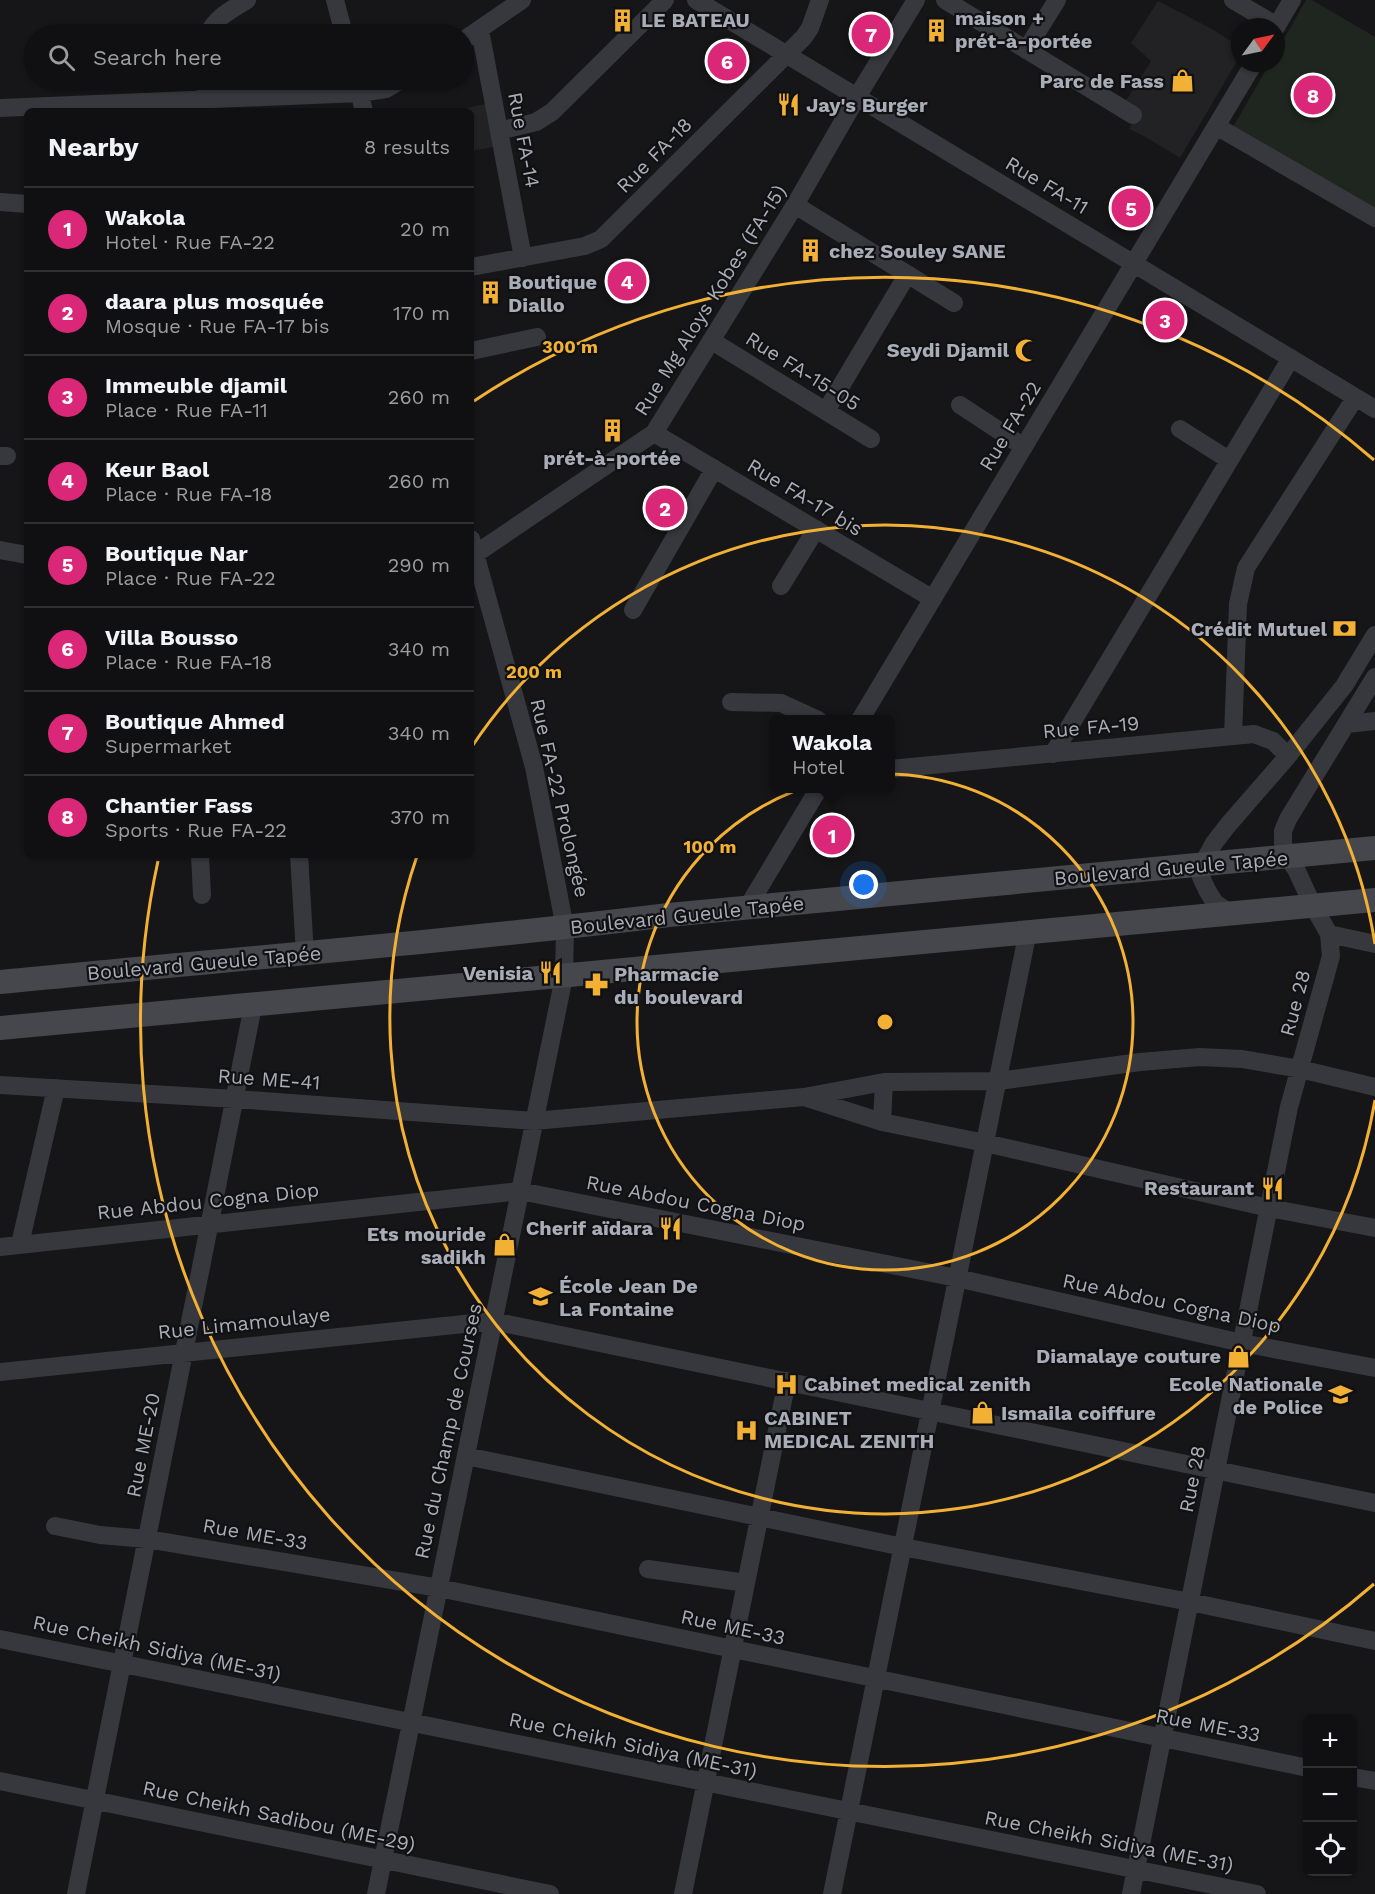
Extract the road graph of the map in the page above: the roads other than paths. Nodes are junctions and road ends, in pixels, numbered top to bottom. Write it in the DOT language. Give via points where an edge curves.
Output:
graph roads {
  1 [pos="247,0"];
  2 [pos="335,0"];
  3 [pos="522,0"];
  4 [pos="665,0"];
  5 [pos="696,0"];
  6 [pos="820,0"];
  7 [pos="916,0"];
  8 [pos="945,0"];
  9 [pos="1057,0"];
  10 [pos="1233,0"];
  11 [pos="1292,0"];
  12 [pos="1262,18"];
  13 [pos="1281,18"];
  14 [pos="214,24"];
  15 [pos="341,24"];
  16 [pos="480,30"];
  17 [pos="474,34"];
  18 [pos="1026,50"];
  19 [pos="785,54"];
  20 [pos="1249,72"];
  21 [pos="206,90"];
  22 [pos="315,90"];
  23 [pos="359,90"];
  24 [pos="857,97"];
  25 [pos="206,100"];
  26 [pos="0,108"];
  27 [pos="363,108"];
  28 [pos="1133,115"];
  29 [pos="1216,126"];
  30 [pos="499,131"];
  31 [pos="0,202"];
  32 [pos="24,204"];
  33 [pos="795,205"];
  34 [pos="1375,218"];
  35 [pos="523,258"];
  36 [pos="1134,264"];
  37 [pos="474,266"];
  38 [pos="907,275"];
  39 [pos="954,303"];
  40 [pos="537,337"];
  41 [pos="712,340"];
  42 [pos="474,350"];
  43 [pos="1291,358"];
  44 [pos="1355,398"];
  45 [pos="960,405"];
  46 [pos="1375,408"];
  47 [pos="826,411"];
  48 [pos="1180,429"];
  49 [pos="654,433"];
  50 [pos="871,439"];
  51 [pos="1024,447"];
  52 [pos="1229,460"];
  53 [pos="714,469"];
  54 [pos="816,529"];
  55 [pos="474,549"];
  56 [pos="0,550"];
  57 [pos="24,554"];
  58 [pos="474,557"];
  59 [pos="781,586"];
  60 [pos="933,599"];
  61 [pos="633,610"];
  62 [pos="1375,635"];
  63 [pos="1375,677"];
  64 [pos="731,702"];
  65 [pos="807,715"];
  66 [pos="863,715"];
  67 [pos="1375,721"];
  68 [pos="1347,724"];
  69 [pos="1233,736"];
  70 [pos="1053,753"];
  71 [pos="1288,756"];
  72 [pos="895,769"];
  73 [pos="817,793"];
  74 [pos="1375,848"];
  75 [pos="1287,857"];
  76 [pos="200,858"];
  77 [pos="299,858"];
  78 [pos="1202,865"];
  79 [pos="202,895"];
  80 [pos="1375,900"];
  81 [pos="1312,904"];
  82 [pos="747,908"];
  83 [pos="1230,913"];
  84 [pos="565,928"];
  85 [pos="1028,931"];
  86 [pos="1329,934"];
  87 [pos="1375,944"];
  88 [pos="305,954"];
  89 [pos="564,977"];
  90 [pos="0,982"];
  91 [pos="253,1006"];
  92 [pos="0,1028"];
  93 [pos="1300,1069"];
  94 [pos="998,1081"];
  95 [pos="884,1082"];
  96 [pos="0,1085"];
  97 [pos="1375,1087"];
  98 [pos="56,1088"];
  99 [pos="804,1097"];
  100 [pos="235,1099"];
  101 [pos="534,1121"];
  102 [pos="882,1122"];
  103 [pos="985,1143"];
  104 [pos="520,1191"];
  105 [pos="1269,1208"];
  106 [pos="210,1223"];
  107 [pos="1375,1228"];
  108 [pos="20,1244"];
  109 [pos="0,1247"];
  110 [pos="957,1278"];
  111 [pos="493,1321"];
  112 [pos="1242,1343"];
  113 [pos="184,1352"];
  114 [pos="1375,1368"];
  115 [pos="0,1372"];
  116 [pos="787,1381"];
  117 [pos="930,1411"];
  118 [pos="466,1456"];
  119 [pos="1216,1471"];
  120 [pos="1375,1503"];
  121 [pos="759,1517"];
  122 [pos="55,1526"];
  123 [pos="147,1539"];
  124 [pos="903,1547"];
  125 [pos="648,1569"];
  126 [pos="746,1583"];
  127 [pos="439,1588"];
  128 [pos="1190,1602"];
  129 [pos="0,1639"];
  130 [pos="1375,1641"];
  131 [pos="732,1650"];
  132 [pos="122,1664"];
  133 [pos="876,1679"];
  134 [pos="411,1723"];
  135 [pos="1163,1739"];
  136 [pos="1303,1767"];
  137 [pos="1357,1778"];
  138 [pos="0,1781"];
  139 [pos="1375,1781"];
  140 [pos="706,1783"];
  141 [pos="94,1801"];
  142 [pos="849,1812"];
  143 [pos="383,1860"];
  144 [pos="1136,1870"];
  145 [pos="76,1894"];
  146 [pos="376,1894"];
  147 [pos="550,1894"];
  148 [pos="683,1894"];
  149 [pos="832,1894"];
  150 [pos="1131,1894"];
  151 [pos="1257,1894"];
  1 -- 14 [label="street"];
  2 -- 15 [label="street"];
  3 -- 16 [label="street"];
  4 -- 30 [label="street" via="552,112 536,122"];
  5 -- 19 [label="street, Rue FA-11"];
  6 -- 19 [label="street, Rue FA-18" via="810,28"];
  7 -- 24 [label="street, Rue Mg Aloys Kobes (FA-15)"];
  8 -- 18 [label="street"];
  9 -- 18 [label="street"];
  10 -- 12 [label="street"];
  11 -- 13 [label="street"];
  16 -- 17 [label="street"];
  16 -- 30 [label="street, Rue FA-14"];
  18 -- 28 [label="street"];
  19 -- 24 [label="street, Rue FA-11"];
  19 -- 35 [label="street, Rue FA-18" via="601,239 585,246"];
  20 -- 29 [label="street, Rue FA-22"];
  21 -- 25 [label="street"];
  22 -- 25 [label="street"];
  23 -- 27 [label="street"];
  24 -- 33 [label="street, Rue Mg Aloys Kobes (FA-15)"];
  24 -- 36 [label="street, Rue FA-11"];
  25 -- 26 [label="street"];
  29 -- 34 [label="street"];
  29 -- 36 [label="street, Rue FA-22"];
  30 -- 35 [label="street, Rue FA-14"];
  31 -- 32 [label="street"];
  33 -- 38 [label="street"];
  33 -- 41 [label="street, Rue Mg Aloys Kobes (FA-15)"];
  35 -- 37 [label="street, Rue FA-18"];
  36 -- 43 [label="street, Rue FA-11"];
  36 -- 51 [label="street, Rue FA-22"];
  38 -- 39 [label="street"];
  38 -- 47 [label="street"];
  40 -- 42 [label="street"];
  41 -- 47 [label="street, Rue FA-15-05"];
  41 -- 49 [label="street, Rue Mg Aloys Kobes (FA-15)"];
  43 -- 44 [label="street, Rue FA-11"];
  43 -- 52 [label="street"];
  44 -- 46 [label="street, Rue FA-11"];
  44 -- 69 [label="street" via="1246,568 1239,604"];
  45 -- 51 [label="street"];
  47 -- 50 [label="street, Rue FA-15-05"];
  48 -- 52 [label="street"];
  49 -- 53 [label="street, Rue FA-17 bis"];
  49 -- 55 [label="street, Rue Mg Aloys Kobes (FA-15)"];
  51 -- 60 [label="street, Rue FA-22"];
  52 -- 70 [label="street"];
  53 -- 54 [label="street, Rue FA-17 bis"];
  53 -- 61 [label="street"];
  54 -- 59 [label="street"];
  54 -- 60 [label="street, Rue FA-17 bis"];
  56 -- 57 [label="street"];
  58 -- 84 [label="street, Rue FA-22 Prolongée" via="534,767"];
  60 -- 66 [label="street, Rue FA-22"];
  62 -- 71 [label="street" via="1344,686"];
  63 -- 68 [label="street"];
  64 -- 65 [label="street" via="781,703"];
  67 -- 68 [label="street"];
  68 -- 75 [label="street" via="1288,819 1283,831"];
  69 -- 70 [label="street, Rue FA-19"];
  69 -- 71 [label="street, Rue FA-19" via="1261,736 1273,741"];
  70 -- 72 [label="street, Rue FA-19"];
  71 -- 78 [label="street" via="1228,825"];
  73 -- 82 [label="street"];
  74 -- 75 [label="street, Boulevard Gueule Tapée"];
  75 -- 78 [label="street, Boulevard Gueule Tapée"];
  75 -- 81 [label="street"];
  76 -- 79 [label="street"];
  77 -- 88 [label="street"];
  78 -- 82 [label="street, Boulevard Gueule Tapée"];
  78 -- 83 [label="street" via="1201,877 1207,890 1215,903"];
  80 -- 81 [label="street"];
  81 -- 83 [label="street"];
  81 -- 86 [label="street"];
  82 -- 84 [label="street, Boulevard Gueule Tapée"];
  83 -- 85 [label="street"];
  84 -- 88 [label="street, Boulevard Gueule Tapée"];
  84 -- 89 [label="street"];
  85 -- 89 [label="street"];
  85 -- 94 [label="street"];
  86 -- 87 [label="street"];
  86 -- 93 [label="street, Rue 28" via="1331,956"];
  88 -- 90 [label="street, Boulevard Gueule Tapée"];
  89 -- 91 [label="street"];
  89 -- 101 [label="street, Rue du Champ de Courses"];
  91 -- 92 [label="street"];
  91 -- 100 [label="street, Rue ME-20"];
  93 -- 94 [label="street, Rue ME-41" via="1242,1059 1200,1057"];
  93 -- 97 [label="street, Rue ME-41"];
  93 -- 105 [label="street, Rue 28"];
  94 -- 95 [label="street, Rue ME-41"];
  94 -- 103 [label="street"];
  95 -- 99 [label="street, Rue ME-41"];
  95 -- 102 [label="street"];
  96 -- 98 [label="street, Rue ME-41"];
  98 -- 100 [label="street, Rue ME-41"];
  98 -- 108 [label="street"];
  99 -- 101 [label="street, Rue ME-41"];
  99 -- 102 [label="street"];
  100 -- 101 [label="street, Rue ME-41"];
  100 -- 106 [label="street, Rue ME-20"];
  101 -- 104 [label="street, Rue du Champ de Courses"];
  102 -- 103 [label="street"];
  103 -- 105 [label="street"];
  103 -- 110 [label="street"];
  104 -- 106 [label="street, Rue Abdou Cogna Diop"];
  104 -- 110 [label="street, Rue Abdou Cogna Diop"];
  104 -- 111 [label="street, Rue du Champ de Courses"];
  105 -- 107 [label="street"];
  105 -- 112 [label="street, Rue 28"];
  106 -- 108 [label="street, Rue Abdou Cogna Diop"];
  106 -- 113 [label="street, Rue ME-20"];
  108 -- 109 [label="street, Rue Abdou Cogna Diop"];
  110 -- 112 [label="street, Rue Abdou Cogna Diop"];
  110 -- 117 [label="street"];
  111 -- 113 [label="street, Rue Limamoulaye"];
  111 -- 116 [label="street, Rue Limamoulaye"];
  111 -- 118 [label="street, Rue du Champ de Courses"];
  112 -- 114 [label="street, Rue Abdou Cogna Diop"];
  112 -- 119 [label="street, Rue 28"];
  113 -- 115 [label="street, Rue Limamoulaye"];
  113 -- 123 [label="street, Rue ME-20"];
  116 -- 117 [label="street, Rue Limamoulaye"];
  116 -- 121 [label="street"];
  117 -- 119 [label="street, Rue Limamoulaye"];
  117 -- 124 [label="street"];
  118 -- 121 [label="street"];
  118 -- 127 [label="street, Rue du Champ de Courses"];
  119 -- 120 [label="street, Rue Limamoulaye"];
  119 -- 128 [label="street, Rue 28"];
  121 -- 124 [label="street"];
  121 -- 126 [label="street"];
  122 -- 123 [label="street, Rue ME-33"];
  123 -- 127 [label="street, Rue ME-33"];
  123 -- 132 [label="street, Rue ME-20"];
  124 -- 128 [label="street"];
  124 -- 133 [label="street"];
  125 -- 126 [label="street"];
  126 -- 131 [label="street"];
  127 -- 131 [label="street, Rue ME-33"];
  127 -- 134 [label="street, Rue du Champ de Courses"];
  128 -- 130 [label="street"];
  128 -- 135 [label="street, Rue 28"];
  129 -- 132 [label="street, Rue Cheikh Sidiya (ME-31)"];
  131 -- 133 [label="street, Rue ME-33"];
  131 -- 140 [label="street"];
  132 -- 134 [label="street, Rue Cheikh Sidiya (ME-31)"];
  132 -- 141 [label="street, Rue ME-20"];
  133 -- 135 [label="street, Rue ME-33"];
  133 -- 142 [label="street"];
  134 -- 140 [label="street, Rue Cheikh Sidiya (ME-31)"];
  134 -- 143 [label="street, Rue du Champ de Courses"];
  135 -- 136 [label="street, Rue ME-33"];
  135 -- 144 [label="street, Rue 28"];
  137 -- 139 [label="street"];
  138 -- 141 [label="street, Rue Cheikh Sadibou (ME-29)"];
  140 -- 142 [label="street, Rue Cheikh Sidiya (ME-31)"];
  140 -- 148 [label="street"];
  141 -- 143 [label="street, Rue Cheikh Sadibou (ME-29)"];
  141 -- 145 [label="street, Rue ME-20"];
  142 -- 144 [label="street, Rue Cheikh Sidiya (ME-31)"];
  142 -- 149 [label="street"];
  143 -- 146 [label="street, Rue du Champ de Courses"];
  143 -- 147 [label="street, Rue Cheikh Sadibou (ME-29)"];
  144 -- 150 [label="street, Rue 28"];
  144 -- 151 [label="street, Rue Cheikh Sidiya (ME-31)"];
}
